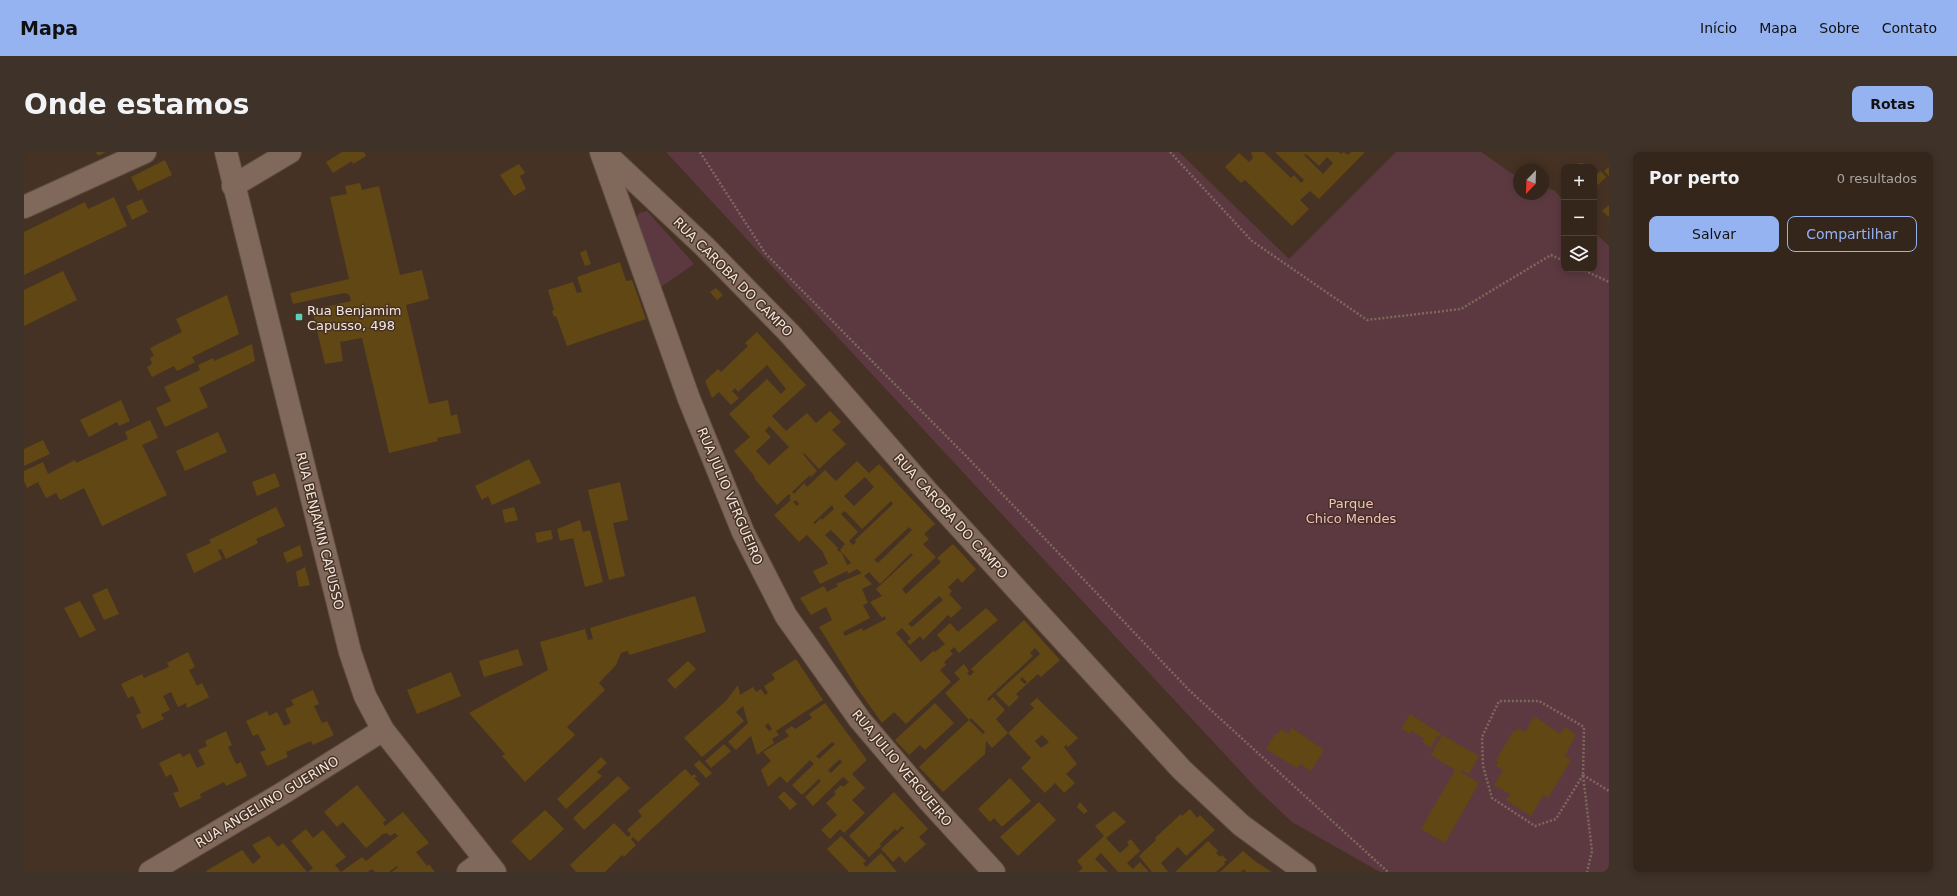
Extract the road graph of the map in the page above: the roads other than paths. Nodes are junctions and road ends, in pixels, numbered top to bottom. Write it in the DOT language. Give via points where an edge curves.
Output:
graph roads {
  1 [pos="145,152"];
  2 [pos="226,152"];
  3 [pos="290,152"];
  4 [pos="603,152"];
  5 [pos="234,186"];
  6 [pos="24,207"];
  7 [pos="383,730"];
  8 [pos="483,868"];
  9 [pos="150,872"];
  10 [pos="994,872"];
  11 [pos="1305,872"];
  1 -- 6 [label="street"];
  2 -- 5 [label="street, RUA BENJAMIN CAPUSSO"];
  3 -- 5 [label="street"];
  4 -- 10 [label="street, RUA JULIO VERGUEIRO" via="689,399 743,532 786,616 860,720"];
  4 -- 11 [label="street, RUA CAROBA DO CAMPO" via="704,246 791,335 937,502 1182,770 1241,825"];
  5 -- 7 [label="street, RUA BENJAMIN CAPUSSO" via="350,652 365,696"];
  7 -- 8 [label="street, RUA BENJAMIN CAPUSSO"];
  7 -- 9 [label="street, RUA ANGELINO GUERINO"];
}
